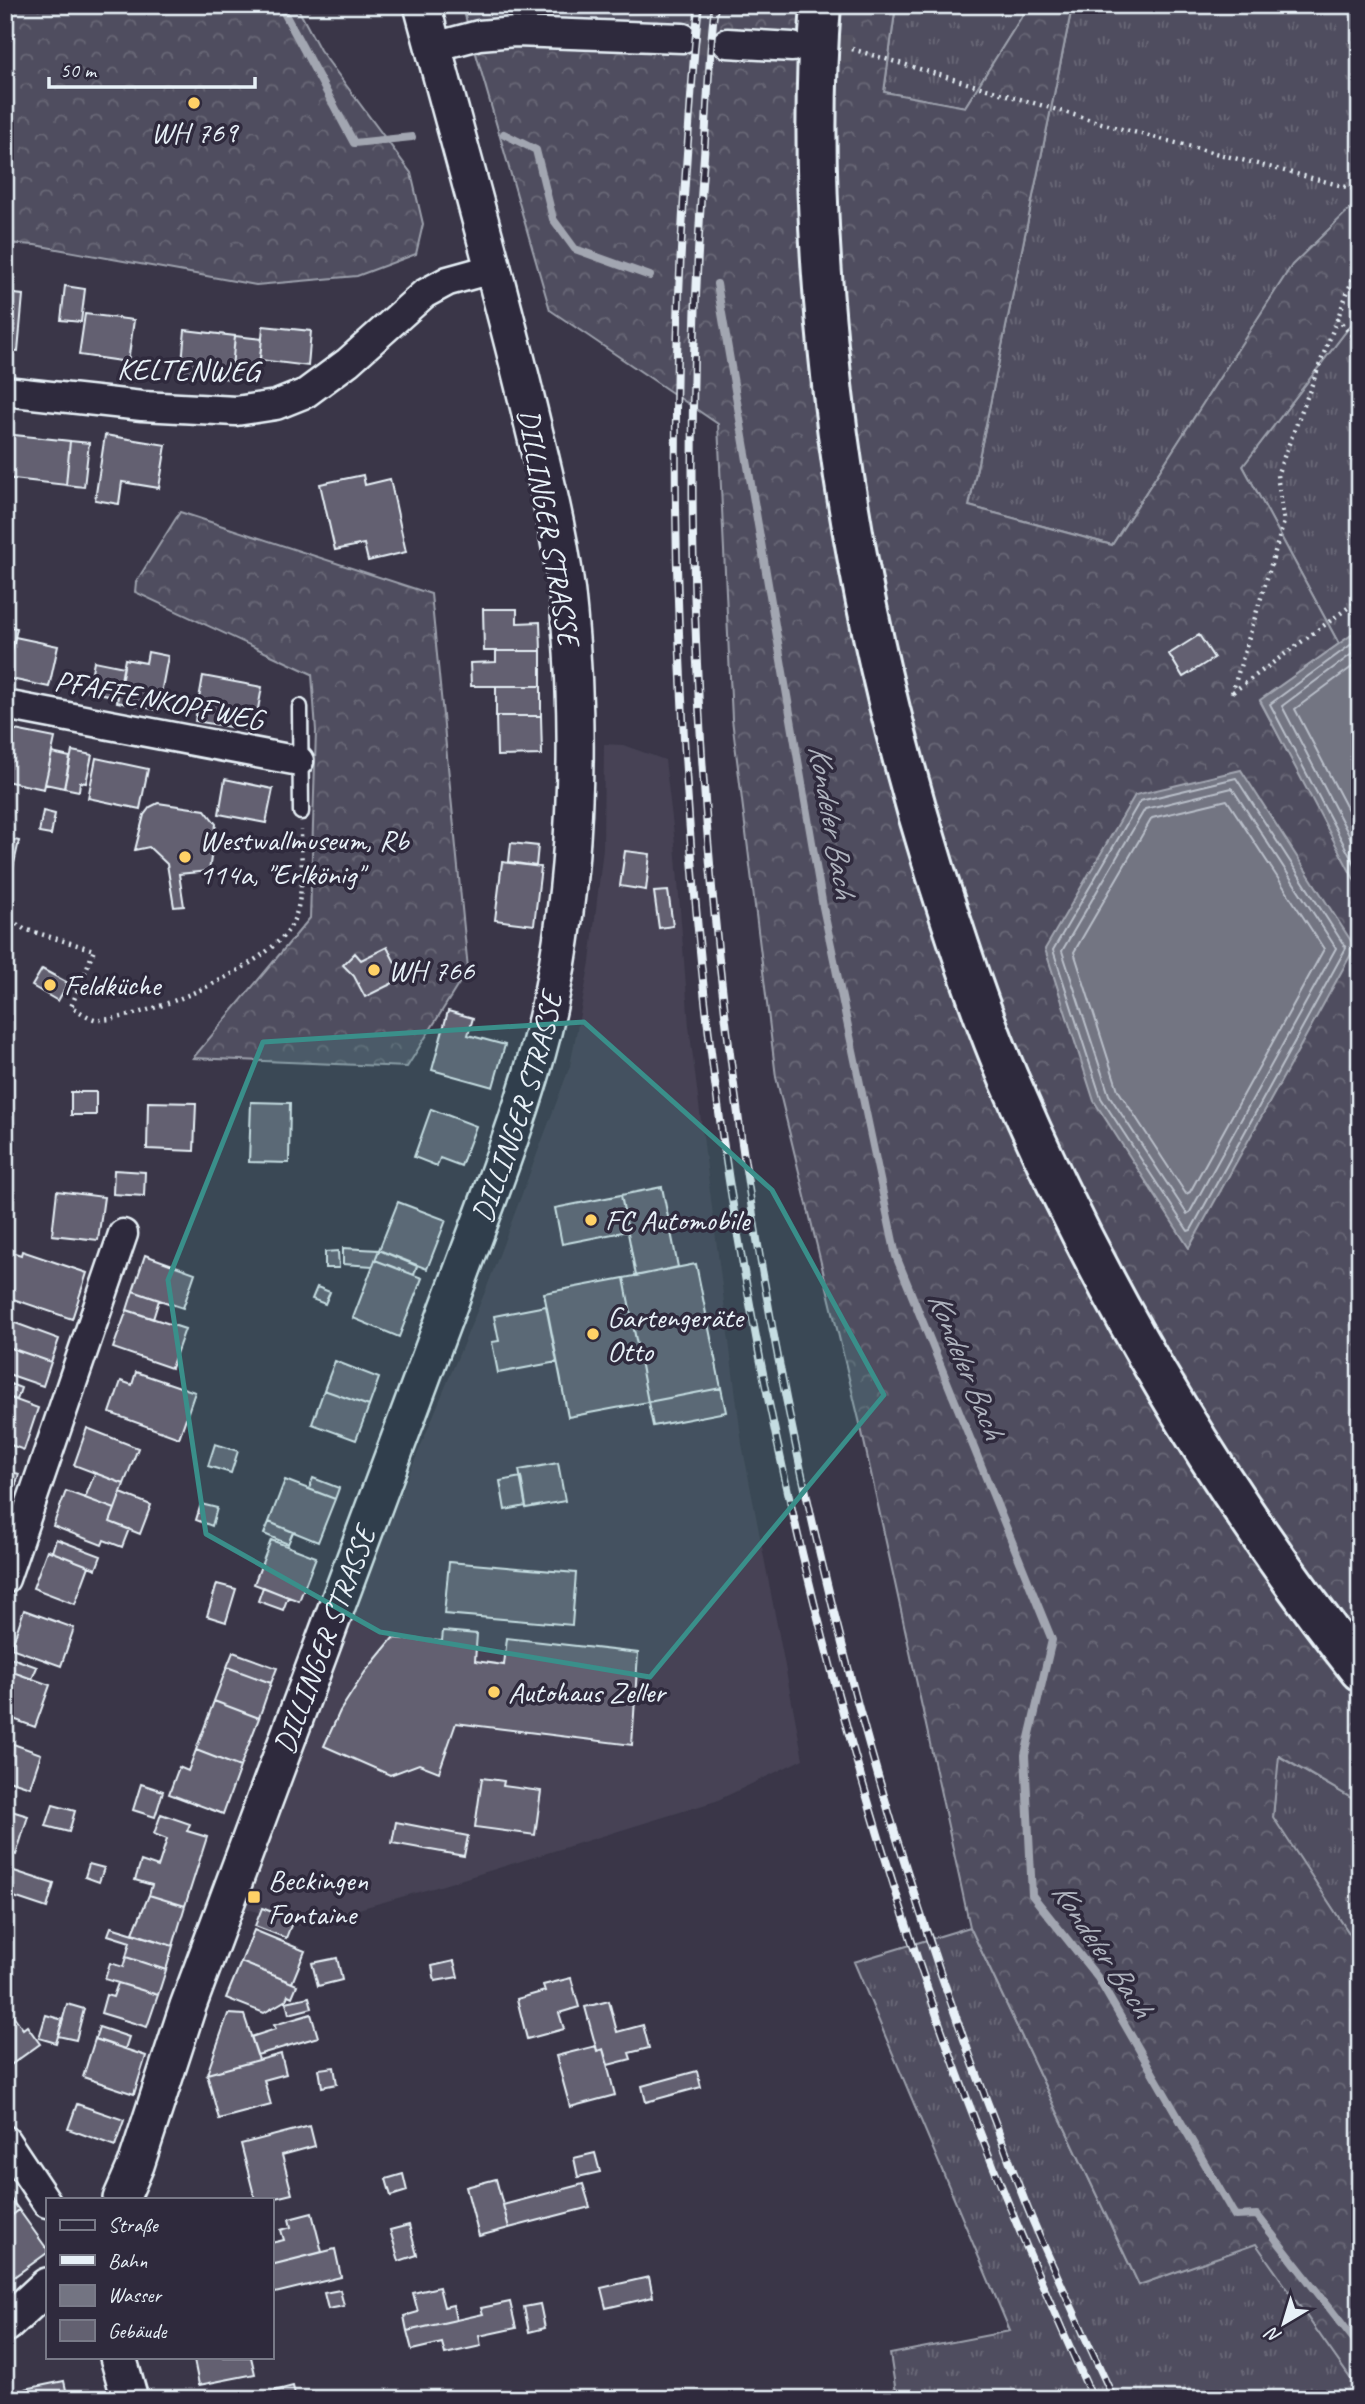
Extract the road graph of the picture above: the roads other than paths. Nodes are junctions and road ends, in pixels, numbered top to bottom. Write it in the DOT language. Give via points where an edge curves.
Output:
graph roads {
  1 [pos="422,5"];
  2 [pos="821,5"];
  3 [pos="683,38"];
  4 [pos="727,43"];
  5 [pos="433,47"];
  6 [pos="792,47"];
  7 [pos="495,268"];
  8 [pos="5,391"];
  9 [pos="5,705"];
  10 [pos="300,707"];
  11 [pos="299,761"];
  12 [pos="301,812"];
  13 [pos="123,1234"];
  14 [pos="5,1579"];
  15 [pos="1360,1671"];
  16 [pos="5,2140"];
  17 [pos="136,2165"];
  18 [pos="46,2198"];
  19 [pos="121,2198"];
  20 [pos="134,2198"];
  21 [pos="46,2287"];
  22 [pos="46,2315"];
  23 [pos="6,2324"];
  24 [pos="118,2358"];
  25 [pos="138,2358"];
  26 [pos="130,2399"];
  27 [pos="150,2399"];
  1 -- 5 [label="street, DILLINGER STRASSE"];
  2 -- 15 [label="main road" via="817,175 836,438 877,662 916,811 966,969 1008,1077 1146,1357 1217,1474 1302,1598"];
  3 -- 5 [label="street" via="515,32 479,35"];
  4 -- 6 [label="street"];
  5 -- 7 [label="street, DILLINGER STRASSE"];
  7 -- 8 [label="street, KELTENWEG" via="448,281 424,295 306,393 276,404 236,411"];
  7 -- 17 [label="street, DILLINGER STRASSE" via="540,456 569,611 575,701 573,816 548,1009 489,1198 192,1993"];
  9 -- 11 [label="street, PFAFFENKOPFWEG"];
  10 -- 11 [label="lane, PFAFFENKOPFWEG"];
  11 -- 12 [label="lane, PFAFFENKOPFWEG"];
  13 -- 14 [label="street"];
  16 -- 18 [label="street"];
  17 -- 19 [label="street, DILLINGER STRASSE"];
  17 -- 20 [label="street, DILLINGER STRASSE"];
  21 -- 23 [label="street"];
  22 -- 23 [label="street"];
  24 -- 26 [label="street"];
  25 -- 27 [label="street"];
}
